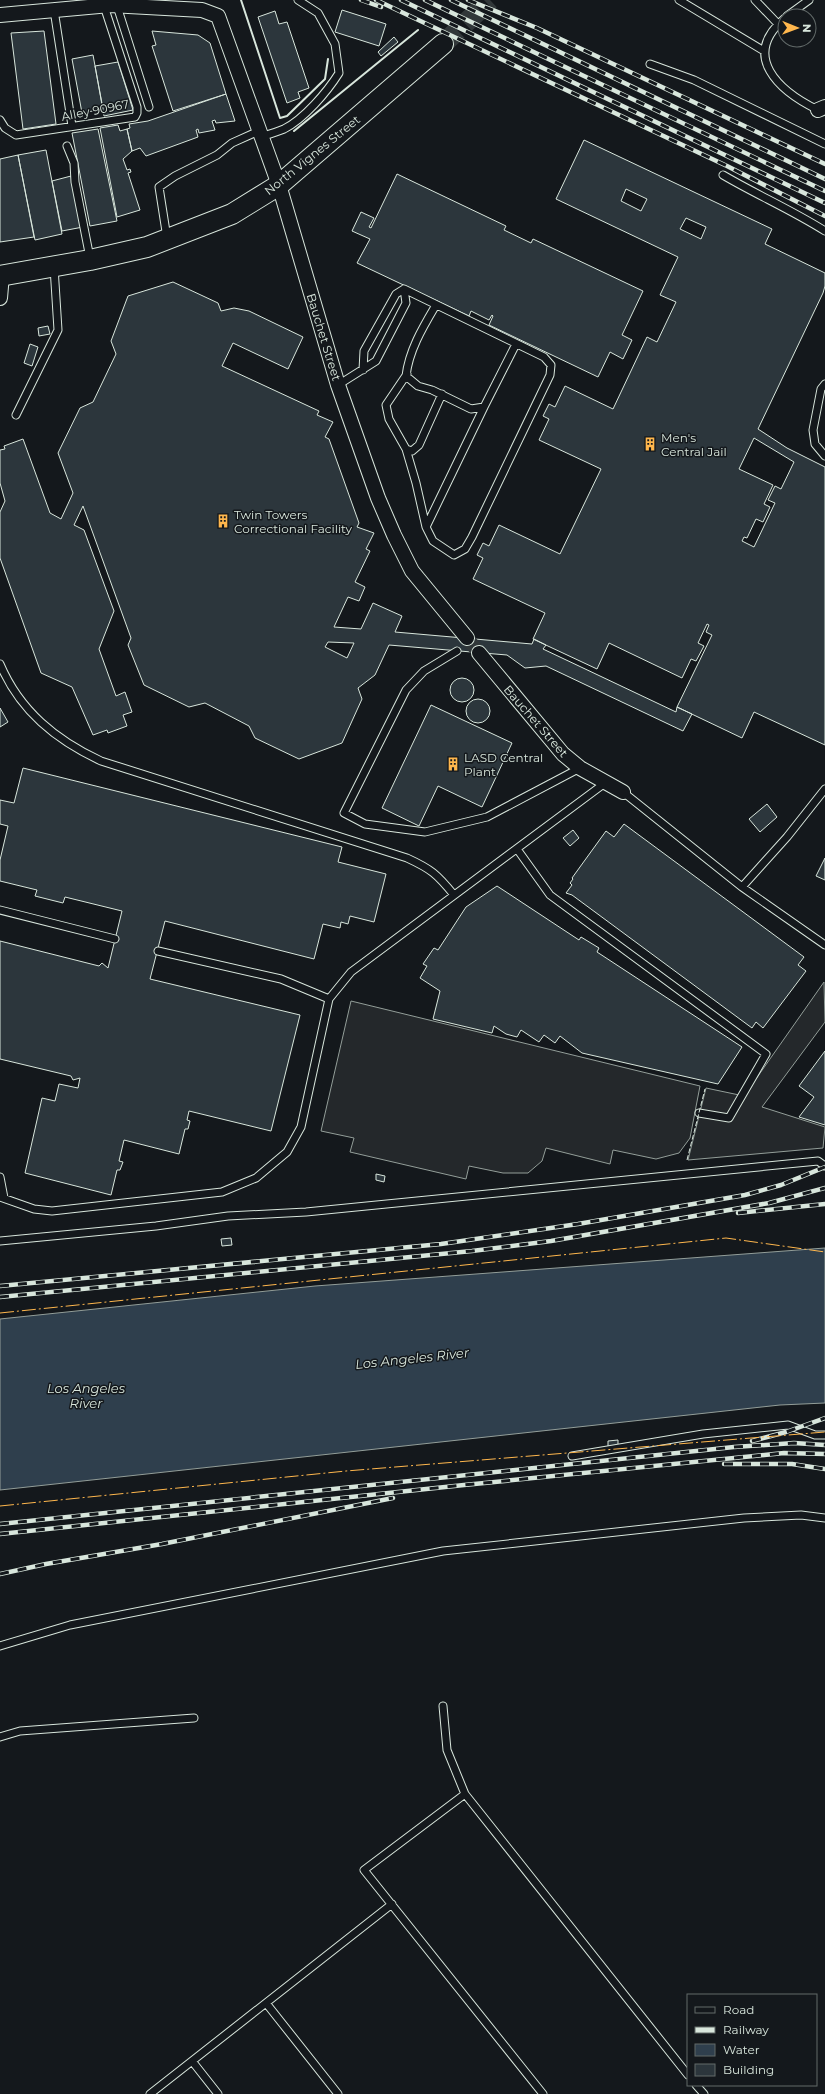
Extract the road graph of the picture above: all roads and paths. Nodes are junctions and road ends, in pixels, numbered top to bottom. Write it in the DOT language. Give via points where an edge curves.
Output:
graph roads {
  1 [pos="298,0"];
  2 [pos="679,0"];
  3 [pos="755,0"];
  4 [pos="809,0"];
  5 [pos="111,6"];
  6 [pos="798,8"];
  7 [pos="54,10"];
  8 [pos="0,15"];
  9 [pos="777,23"];
  10 [pos="777,26"];
  11 [pos="444,44"];
  12 [pos="764,51"];
  13 [pos="650,64"];
  14 [pos="149,107"];
  15 [pos="821,109"];
  16 [pos="0,120"];
  17 [pos="72,126"];
  18 [pos="262,133"];
  19 [pos="825,144"];
  20 [pos="67,146"];
  21 [pos="723,174"];
  22 [pos="279,185"];
  23 [pos="825,231"];
  24 [pos="167,240"];
  25 [pos="90,260"];
  26 [pos="54,267"];
  27 [pos="1,276"];
  28 [pos="404,289"];
  29 [pos="0,298"];
  30 [pos="436,305"];
  31 [pos="516,344"];
  32 [pos="363,370"];
  33 [pos="407,374"];
  34 [pos="825,384"];
  35 [pos="338,385"];
  36 [pos="442,394"];
  37 [pos="484,408"];
  38 [pos="16,414"];
  39 [pos="406,449"];
  40 [pos="825,456"];
  41 [pos="426,527"];
  42 [pos="467,638"];
  43 [pos="457,651"];
  44 [pos="479,653"];
  45 [pos="0,664"];
  46 [pos="580,768"];
  47 [pos="605,783"];
  48 [pos="825,789"];
  49 [pos="623,792"];
  50 [pos="517,849"];
  51 [pos="742,886"];
  52 [pos="454,895"];
  53 [pos="0,910"];
  54 [pos="115,939"];
  55 [pos="825,945"];
  56 [pos="158,951"];
  57 [pos="329,999"];
  58 [pos="699,1113"];
  59 [pos="825,1166"];
  60 [pos="0,1177"];
  61 [pos="2,1197"];
  62 [pos="0,1241"];
  63 [pos="825,1435"];
  64 [pos="572,1456"];
  65 [pos="825,1518"];
  66 [pos="0,1646"];
  67 [pos="443,1706"];
  68 [pos="194,1718"];
  69 [pos="0,1737"];
  70 [pos="465,1794"];
  71 [pos="392,1904"];
  72 [pos="266,2003"];
  73 [pos="192,2061"];
  74 [pos="687,2073"];
  75 [pos="697,2086"];
  76 [pos="150,2094"];
  77 [pos="218,2094"];
  78 [pos="338,2094"];
  79 [pos="543,2094"];
  80 [pos="704,2094"];
  1 -- 18 [label="lane" via="318,13 335,44 339,73 329,90 304,114 285,128"];
  2 -- 12 [label="lane"];
  3 -- 9 [label="lane"];
  4 -- 6 [label="lane"];
  5 -- 7 [label="street"];
  5 -- 14 [label="lane"];
  5 -- 17 [label="lane, Alley 90967" via="137,113 135,117"];
  5 -- 18 [label="street, Bauchet Street" via="202,10 218,16"];
  7 -- 8 [label="street"];
  7 -- 17 [label="lane"];
  10 -- 12 [label="lane"];
  11 -- 22 [label="main road, North Vignes Street"];
  12 -- 15 [label="lane" via="765,61 777,83 799,101"];
  13 -- 19 [label="lane" via="694,80"];
  16 -- 17 [label="lane, Alley 90967" via="4,128 16,135"];
  18 -- 22 [label="street, Bauchet Street"];
  18 -- 24 [label="lane" via="232,144 159,187"];
  20 -- 25 [label="lane" via="74,163 75,182"];
  21 -- 23 [label="lane" via="762,198 799,214"];
  22 -- 24 [label="main road, North Vignes Street" via="232,214"];
  22 -- 35 [label="street, Bauchet Street"];
  24 -- 25 [label="main road, North Vignes Street"];
  25 -- 26 [label="main road, North Vignes Street"];
  26 -- 27 [label="main road, North Vignes Street"];
  26 -- 38 [label="lane" via="58,330"];
  27 -- 29 [label="street"];
  28 -- 30 [label="lane"];
  28 -- 32 [label="lane" via="396,294 364,351"];
  28 -- 32 [label="lane" via="406,303 376,361"];
  30 -- 31 [label="lane"];
  30 -- 33 [label="lane" via="422,328 407,364"];
  31 -- 37 [label="lane"];
  31 -- 41 [label="lane" via="544,357 551,364 550,375 483,515 466,549 454,555 433,541"];
  32 -- 35 [label="lane"];
  33 -- 36 [label="lane" via="406,376 418,386"];
  33 -- 39 [label="lane" via="386,405 389,419"];
  34 -- 40 [label="lane" via="821,389 812,430 815,444"];
  35 -- 42 [label="street, Bauchet Street" via="378,498 412,571"];
  36 -- 37 [label="lane" via="471,409"];
  36 -- 39 [label="lane" via="419,445 412,451"];
  37 -- 41 [label="lane"];
  39 -- 41 [label="lane"];
  43 -- 46 [label="lane" via="424,671 406,690 344,813 365,824 425,832 487,817"];
  44 -- 46 [label="street, Bauchet Street" via="562,754"];
  45 -- 52 [label="lane" via="22,702 43,725 62,741 82,752 101,761 407,858 437,874"];
  46 -- 47 [label="street, Bauchet Street"];
  47 -- 49 [label="street, Bauchet Street"];
  47 -- 50 [label="lane"];
  48 -- 51 [label="lane" via="787,837"];
  49 -- 51 [label="lane"];
  50 -- 52 [label="lane"];
  50 -- 58 [label="lane" via="550,895 766,1054 729,1118"];
  51 -- 55 [label="lane"];
  52 -- 57 [label="lane" via="351,972"];
  53 -- 54 [label="lane"];
  56 -- 57 [label="lane" via="281,979"];
  57 -- 61 [label="lane" via="301,1127 287,1152 256,1178 222,1192 52,1211 34,1209"];
  59 -- 62 [label="lane" via="818,1161 314,1211 228,1216 156,1226"];
  60 -- 61 [label="lane"];
  63 -- 64 [label="lane" via="815,1435 788,1425 703,1434"];
  65 -- 66 [label="lane" via="744,1518 443,1551 70,1625"];
  67 -- 70 [label="lane" via="447,1750"];
  68 -- 69 [label="lane" via="20,1732"];
  70 -- 71 [label="lane" via="364,1870"];
  70 -- 74 [label="lane"];
  71 -- 72 [label="lane"];
  71 -- 79 [label="lane"];
  72 -- 73 [label="lane"];
  72 -- 78 [label="lane"];
  73 -- 76 [label="lane"];
  73 -- 77 [label="lane"];
  75 -- 80 [label="lane"];
}
